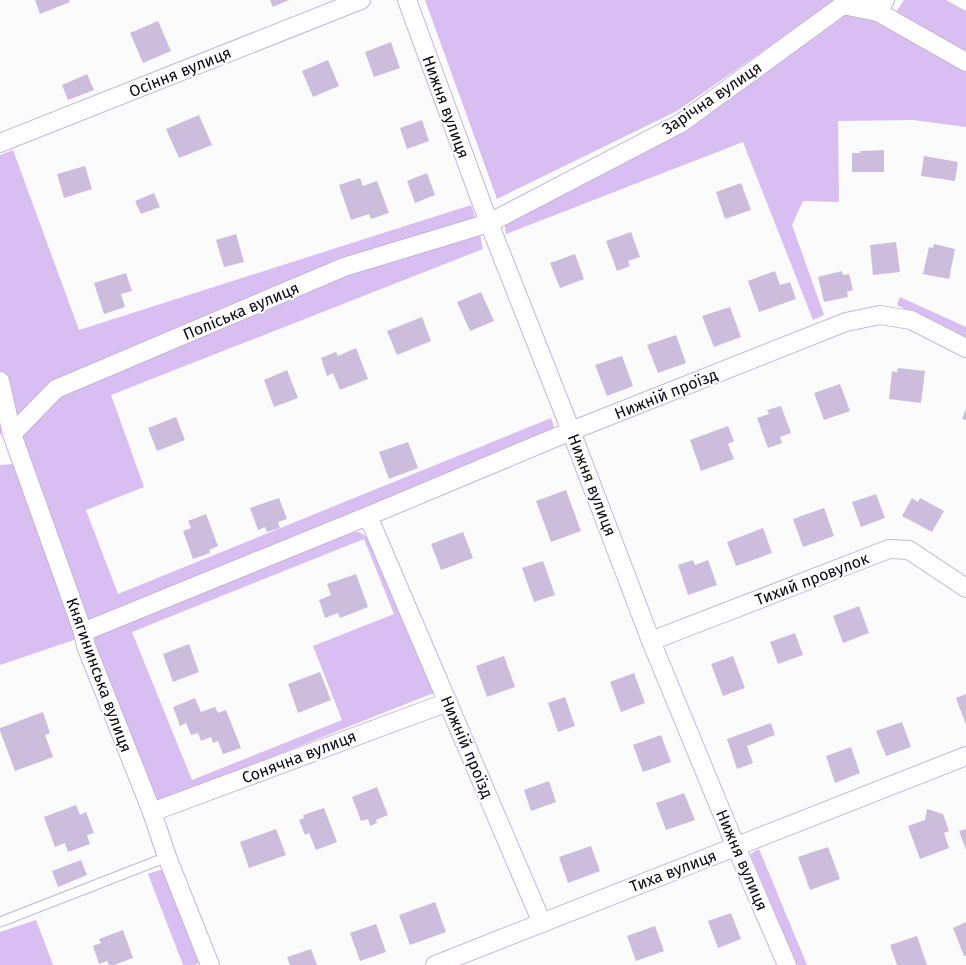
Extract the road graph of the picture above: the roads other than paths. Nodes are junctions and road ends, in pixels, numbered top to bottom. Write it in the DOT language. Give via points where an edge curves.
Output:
graph roads {
  1 [pos="361,0"];
  2 [pos="407,0"];
  3 [pos="857,0"];
  4 [pos="881,6"];
  5 [pos="966,62"];
  6 [pos="0,143"];
  7 [pos="489,223"];
  8 [pos="966,348"];
  9 [pos="0,381"];
  10 [pos="571,431"];
  11 [pos="12,434"];
  12 [pos="368,516"];
  13 [pos="966,588"];
  14 [pos="83,632"];
  15 [pos="651,641"];
  16 [pos="448,702"];
  17 [pos="966,756"];
  18 [pos="152,812"];
  19 [pos="736,846"];
  20 [pos="167,857"];
  21 [pos="0,922"];
  22 [pos="542,923"];
  23 [pos="210,965"];
  24 [pos="435,965"];
  25 [pos="787,965"];
  1 -- 6 [label="street, Осіння вулиця"];
  2 -- 7 [label="street, Нижня вулиця"];
  3 -- 4 [label="street, Зарічна вулиця"];
  4 -- 5 [label="street, Зарічна вулиця"];
  4 -- 7 [label="street, Зарічна вулиця" via="843,5 681,123"];
  7 -- 10 [label="street, Нижня вулиця"];
  7 -- 11 [label="street, Поліська вулиця" via="344,267 56,389"];
  8 -- 10 [label="street, Нижній проїзд" via="911,320 880,315 846,322"];
  9 -- 11 [label="street, Княгининська вулиця"];
  10 -- 12 [label="street, Нижній проїзд"];
  10 -- 15 [label="street, Нижня вулиця"];
  11 -- 14 [label="street, Княгининська вулиця"];
  12 -- 14 [label="street, Нижній проїзд"];
  12 -- 16 [label="street, Нижній проїзд"];
  13 -- 15 [label="street, Тихий провулок" via="909,550 889,549"];
  14 -- 18 [label="street, Княгининська вулиця"];
  15 -- 19 [label="street, Нижня вулиця"];
  16 -- 18 [label="street, Сонячна вулиця"];
  16 -- 22 [label="street, Нижній проїзд"];
  17 -- 19 [label="street, Тиха вулиця"];
  18 -- 20 [label="street, Княгининська вулиця"];
  19 -- 22 [label="street, Тиха вулиця"];
  19 -- 25 [label="street, Нижня вулиця"];
  20 -- 21 [label="lane"];
  20 -- 23 [label="street, Княгининська вулиця"];
  22 -- 24 [label="street, Тиха вулиця"];
}
